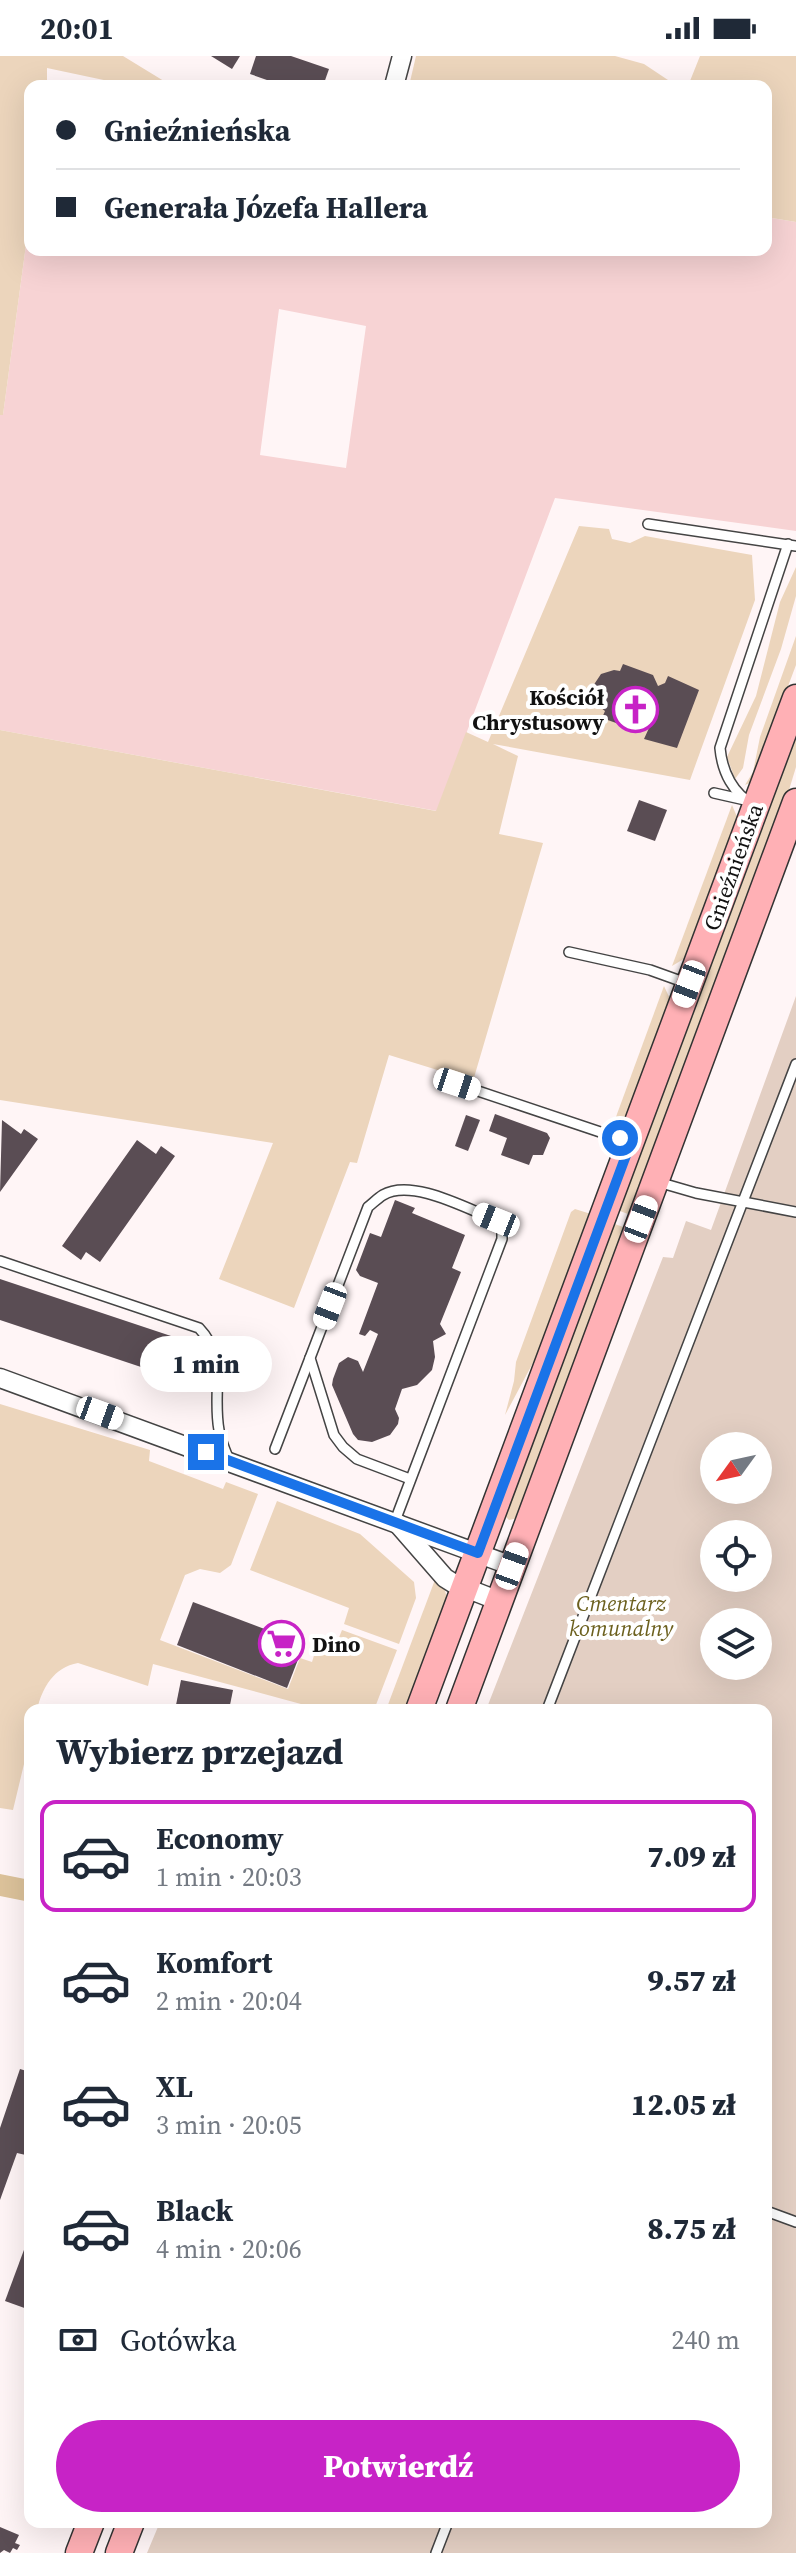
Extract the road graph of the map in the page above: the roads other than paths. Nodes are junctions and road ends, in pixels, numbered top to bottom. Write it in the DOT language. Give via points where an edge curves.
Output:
graph roads {
  1 [pos="402,56"];
  2 [pos="396,80"];
  3 [pos="648,524"];
  4 [pos="792,545"];
  5 [pos="796,698"];
  6 [pos="714,793"];
  7 [pos="751,803"];
  8 [pos="795,808"];
  9 [pos="569,952"];
  10 [pos="689,984"];
  11 [pos="796,1064"];
  12 [pos="457,1084"];
  13 [pos="631,1142"];
  14 [pos="655,1181"];
  15 [pos="744,1203"];
  16 [pos="796,1212"];
  17 [pos="0,1261"];
  18 [pos="310,1358"];
  19 [pos="0,1378"];
  20 [pos="275,1449"];
  21 [pos="229,1460"];
  22 [pos="410,1479"];
  23 [pos="395,1521"];
  24 [pos="478,1553"];
  25 [pos="512,1566"];
  26 [pos="465,1587"];
  27 [pos="499,1601"];
  28 [pos="421,1704"];
  29 [pos="461,1704"];
  30 [pos="549,1704"];
  31 [pos="772,2213"];
  32 [pos="796,2222"];
  33 [pos="89,2528"];
  34 [pos="129,2528"];
  35 [pos="446,2528"];
  36 [pos="79,2553"];
  37 [pos="119,2553"];
  38 [pos="436,2553"];
  1 -- 2 [label="street"];
  3 -- 4 [label="lane"];
  4 -- 7 [label="lane" via="720,748 727,776"];
  5 -- 7 [label="main road, Gnieźnieńska"];
  6 -- 7 [label="lane"];
  7 -- 10 [label="main road, Gnieźnieńska"];
  8 -- 14 [label="main road, Gnieźnieńska"];
  9 -- 10 [label="lane"];
  10 -- 13 [label="main road, Gnieźnieńska"];
  11 -- 15 [label="lane"];
  12 -- 13 [label="lane"];
  13 -- 24 [label="main road, Gnieźnieńska"];
  14 -- 15 [label="lane"];
  14 -- 25 [label="main road, Gnieźnieńska"];
  15 -- 16 [label="lane"];
  15 -- 30 [label="lane"];
  17 -- 21 [label="lane" via="199,1328 216,1352 218,1429"];
  18 -- 20 [label="lane"];
  18 -- 22 [label="lane" via="326,1414 343,1447 357,1459"];
  18 -- 22 [label="lane" via="368,1207 383,1194 403,1188 421,1191 496,1220 502,1239"];
  19 -- 21 [label="street"];
  21 -- 23 [label="street"];
  22 -- 23 [label="lane"];
  23 -- 24 [label="street"];
  23 -- 26 [label="street" via="445,1578"];
  24 -- 25 [label="street"];
  24 -- 26 [label="main road, Gnieźnieńska"];
  25 -- 27 [label="main road, Gnieźnieńska"];
  26 -- 27 [label="street"];
  26 -- 28 [label="main road, Gnieźnieńska"];
  27 -- 29 [label="main road, Gnieźnieńska"];
  31 -- 32 [label="lane"];
  33 -- 36 [label="main road"];
  34 -- 37 [label="main road"];
  35 -- 38 [label="lane"];
}
